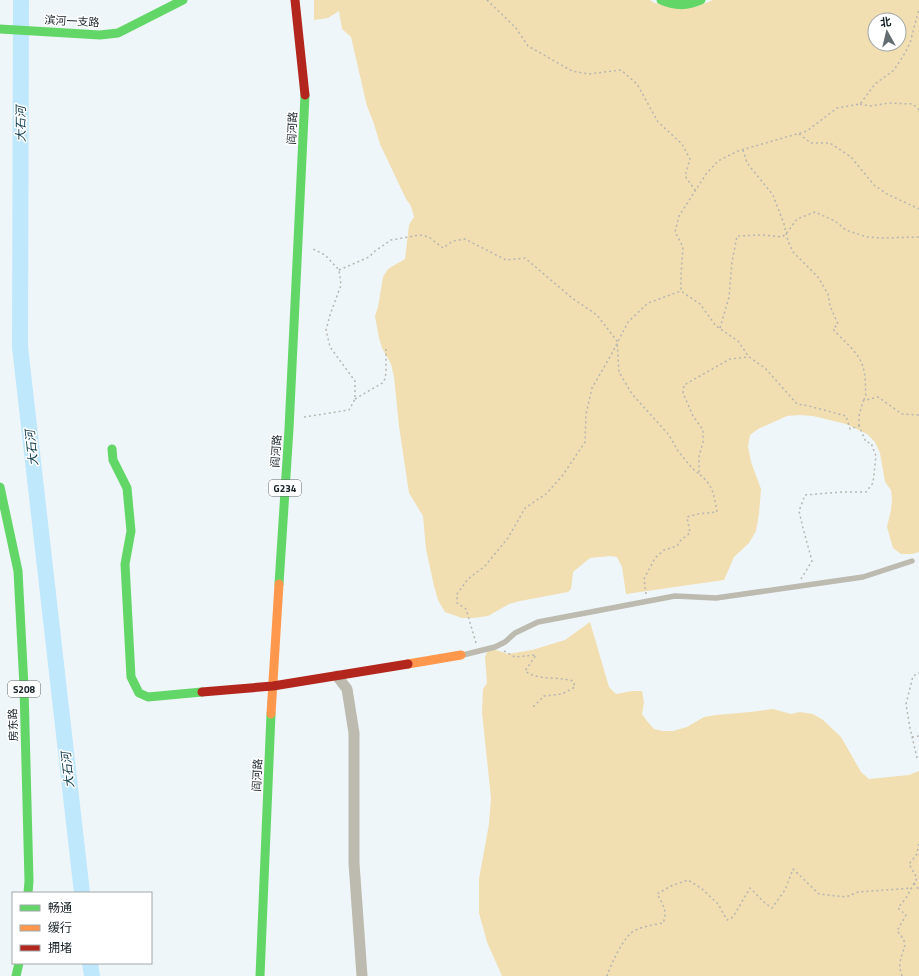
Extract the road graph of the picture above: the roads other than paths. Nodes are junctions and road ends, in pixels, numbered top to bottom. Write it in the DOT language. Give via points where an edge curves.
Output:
graph roads {
  1 [pos="183,0"];
  2 [pos="295,0"];
  3 [pos="661,0"];
  4 [pos="701,0"];
  5 [pos="0,29"];
  6 [pos="112,449"];
  7 [pos="0,487"];
  8 [pos="912,561"];
  9 [pos="461,655"];
  10 [pos="337,676"];
  11 [pos="273,686"];
  12 [pos="28,892"];
  13 [pos="19,964"];
  14 [pos="16,976"];
  15 [pos="260,976"];
  16 [pos="362,976"];
  1 -- 5 [label="main road, 滨河一支路" via="118,33 100,35"];
  2 -- 11 [label="main road, 阎河路 / G234" via="306,98 290,419"];
  3 -- 4 [label="main road" via="676,4"];
  6 -- 11 [label="main road" via="114,460 127,488 132,531 125,564 131,677 138,693 148,698"];
  7 -- 12 [label="main road, 房东路 / S208" via="18,572 24,687"];
  8 -- 9 [label="lane" via="863,577 716,598 675,596 538,622 495,647"];
  9 -- 10 [label="main road"];
  10 -- 11 [label="main road"];
  10 -- 16 [label="street" via="347,689 354,733 354,864"];
  11 -- 15 [label="main road, 阎河路 / G234"];
  13 -- 14 [label="main road"];
}
